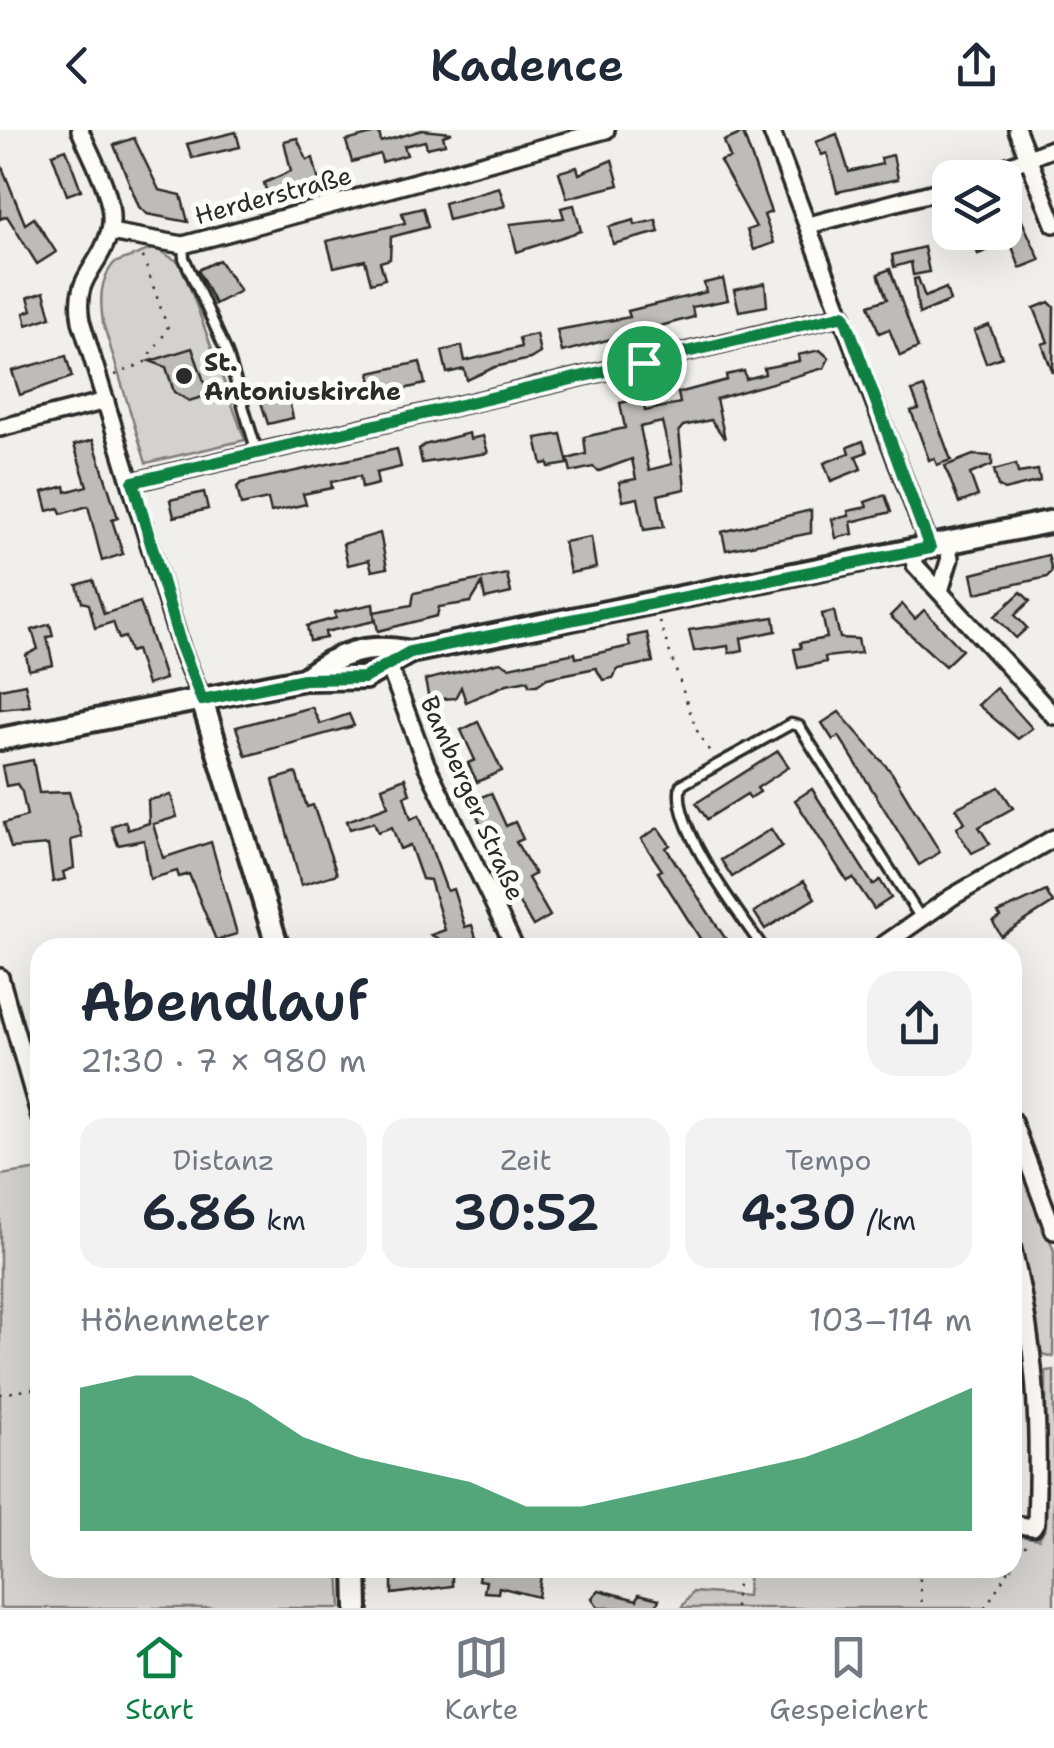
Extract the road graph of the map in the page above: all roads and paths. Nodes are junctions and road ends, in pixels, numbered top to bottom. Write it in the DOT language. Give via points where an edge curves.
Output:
graph roads {
  1 [pos="80,130"];
  2 [pos="606,130"];
  3 [pos="771,130"];
  4 [pos="1018,130"];
  5 [pos="1054,148"];
  6 [pos="1028,158"];
  7 [pos="1022,160"];
  8 [pos="932,193"];
  9 [pos="1054,224"];
  10 [pos="809,225"];
  11 [pos="110,232"];
  12 [pos="183,245"];
  13 [pos="140,250"];
  14 [pos="844,315"];
  15 [pos="114,375"];
  16 [pos="106,400"];
  17 [pos="0,428"];
  18 [pos="258,454"];
  19 [pos="133,482"];
  20 [pos="1054,521"];
  21 [pos="930,548"];
  22 [pos="940,591"];
  23 [pos="658,617"];
  24 [pos="410,652"];
  25 [pos="389,666"];
  26 [pos="304,679"];
  27 [pos="202,700"];
  28 [pos="1054,716"];
  29 [pos="0,740"];
  30 [pos="716,762"];
  31 [pos="1054,838"];
  32 [pos="920,917"];
  33 [pos="275,938"];
  34 [pos="510,938"];
  35 [pos="756,938"];
  36 [pos="895,938"];
  37 [pos="0,977"];
  38 [pos="30,1082"];
  39 [pos="1022,1146"];
  40 [pos="1054,1231"];
  41 [pos="1022,1295"];
  42 [pos="1054,1361"];
  43 [pos="1036,1363"];
  44 [pos="30,1390"];
  45 [pos="0,1394"];
  46 [pos="1022,1525"];
  47 [pos="1033,1526"];
  48 [pos="1022,1551"];
  49 [pos="356,1578"];
  50 [pos="737,1578"];
  51 [pos="920,1578"];
  52 [pos="1004,1578"];
  53 [pos="358,1608"];
  54 [pos="735,1608"];
  55 [pos="922,1608"];
  56 [pos="985,1608"];
  1 -- 11 [label="street" via="105,191"];
  2 -- 12 [label="street, Herderstraße"];
  3 -- 10 [label="street"];
  4 -- 6 [label="street"];
  5 -- 6 [label="street"];
  6 -- 7 [label="street"];
  6 -- 9 [label="street"];
  8 -- 10 [label="street"];
  10 -- 14 [label="street"];
  11 -- 12 [label="street"];
  11 -- 16 [label="street" via="79,292"];
  12 -- 18 [label="lane"];
  13 -- 15 [label="path" via="168,329 144,364"];
  14 -- 18 [label="street"];
  14 -- 21 [label="street"];
  16 -- 17 [label="street"];
  16 -- 19 [label="street"];
  18 -- 19 [label="street"];
  19 -- 27 [label="street"];
  20 -- 21 [label="street"];
  21 -- 22 [label="street" via="950,558"];
  21 -- 22 [label="street" via="916,565"];
  21 -- 24 [label="street"];
  22 -- 28 [label="street"];
  23 -- 30 [label="path" via="696,729"];
  24 -- 25 [label="street"];
  24 -- 26 [label="street" via="351,652"];
  25 -- 26 [label="street" via="349,680"];
  25 -- 34 [label="street, Bamberger Straße" via="426,764"];
  26 -- 27 [label="street"];
  27 -- 29 [label="street"];
  27 -- 33 [label="street"];
  30 -- 32 [label="lane" via="783,727 799,726"];
  30 -- 35 [label="lane" via="681,785 678,804"];
  31 -- 32 [label="street"];
  32 -- 36 [label="street"];
  37 -- 38 [label="street"];
  39 -- 40 [label="street"];
  41 -- 43 [label="street"];
  42 -- 43 [label="street"];
  43 -- 47 [label="street"];
  44 -- 45 [label="path"];
  46 -- 47 [label="street"];
  47 -- 48 [label="path"];
  49 -- 53 [label="street"];
  50 -- 54 [label="path"];
  51 -- 55 [label="path"];
  52 -- 56 [label="path"];
}
